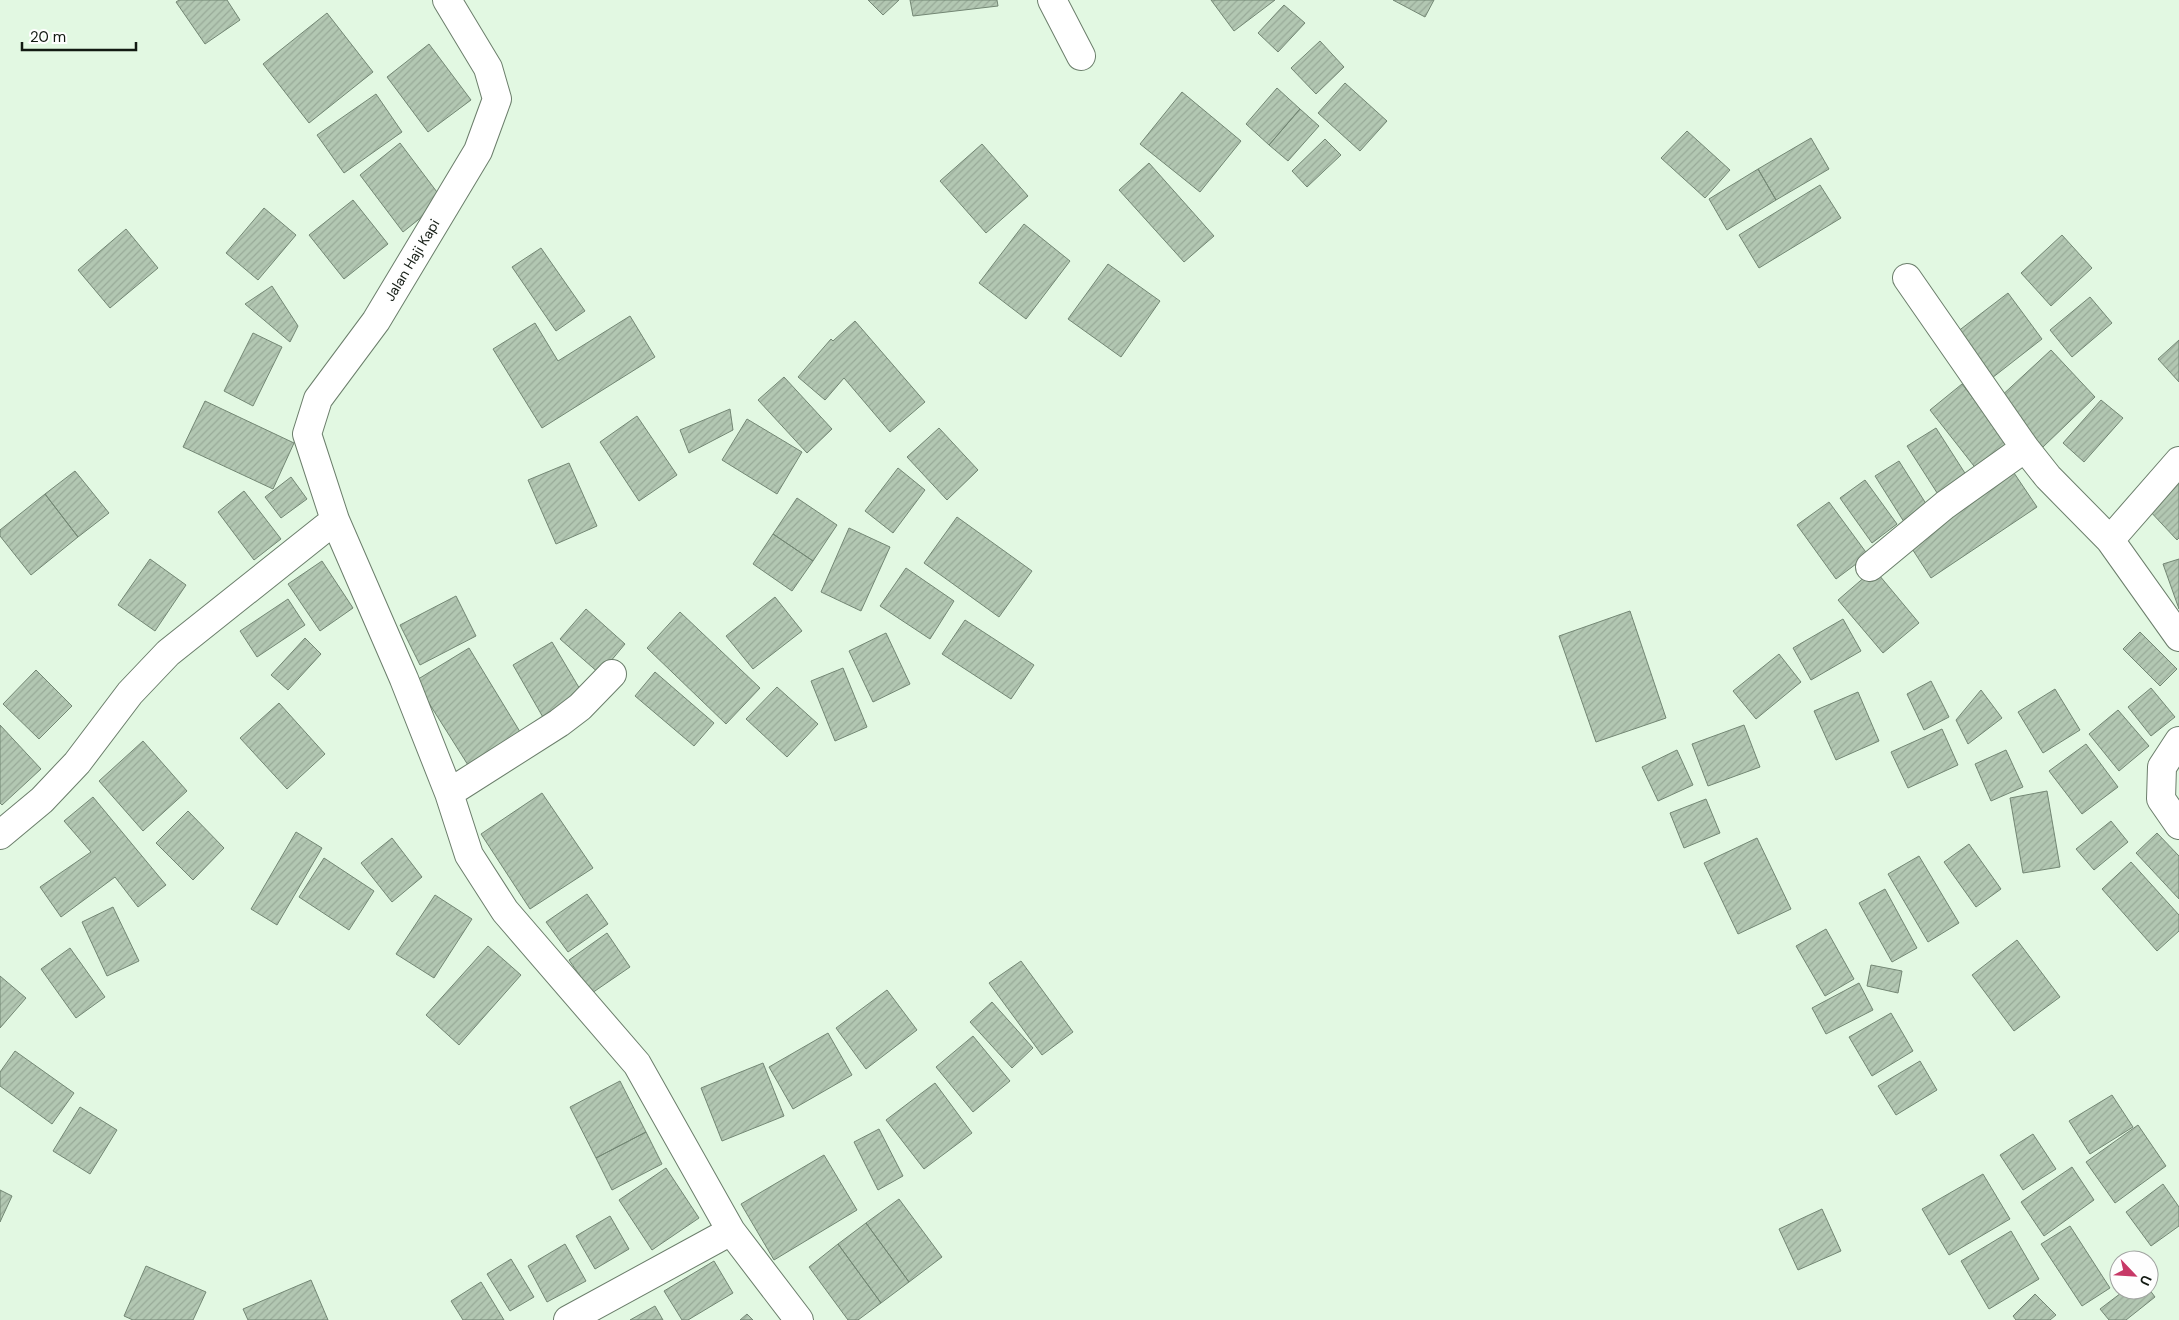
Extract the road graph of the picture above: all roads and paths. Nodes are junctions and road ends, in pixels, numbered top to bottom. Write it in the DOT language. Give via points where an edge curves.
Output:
graph roads {
  1 [pos="447,0"];
  2 [pos="1062,4"];
  3 [pos="1081,56"];
  4 [pos="1907,278"];
  5 [pos="2025,448"];
  6 [pos="2179,461"];
  7 [pos="335,520"];
  8 [pos="2110,540"];
  9 [pos="1870,567"];
  10 [pos="2179,638"];
  11 [pos="612,674"];
  12 [pos="2179,741"];
  13 [pos="449,793"];
  14 [pos="2179,826"];
  15 [pos="0,835"];
  16 [pos="731,1231"];
  17 [pos="568,1320"];
  18 [pos="799,1320"];
  1 -- 7 [label="street, Jalan Haji Kapi" via="488,68 498,99 478,151 376,321 318,399 308,434"];
  2 -- 3 [label="street"];
  4 -- 5 [label="street"];
  5 -- 8 [label="street" via="2048,477"];
  5 -- 9 [label="street" via="1945,505"];
  6 -- 8 [label="street"];
  7 -- 13 [label="street, Jalan Haji Kapi" via="404,678"];
  7 -- 15 [label="street" via="168,653 130,693 77,763 42,800"];
  8 -- 10 [label="street"];
  11 -- 13 [label="street" via="580,707 559,723"];
  12 -- 14 [label="street" via="2162,767 2161,799"];
  13 -- 16 [label="street, Jalan Haji Kapi" via="469,855 505,911 637,1064"];
  16 -- 17 [label="street"];
  16 -- 18 [label="street, Jalan Haji Kapi"];
}
